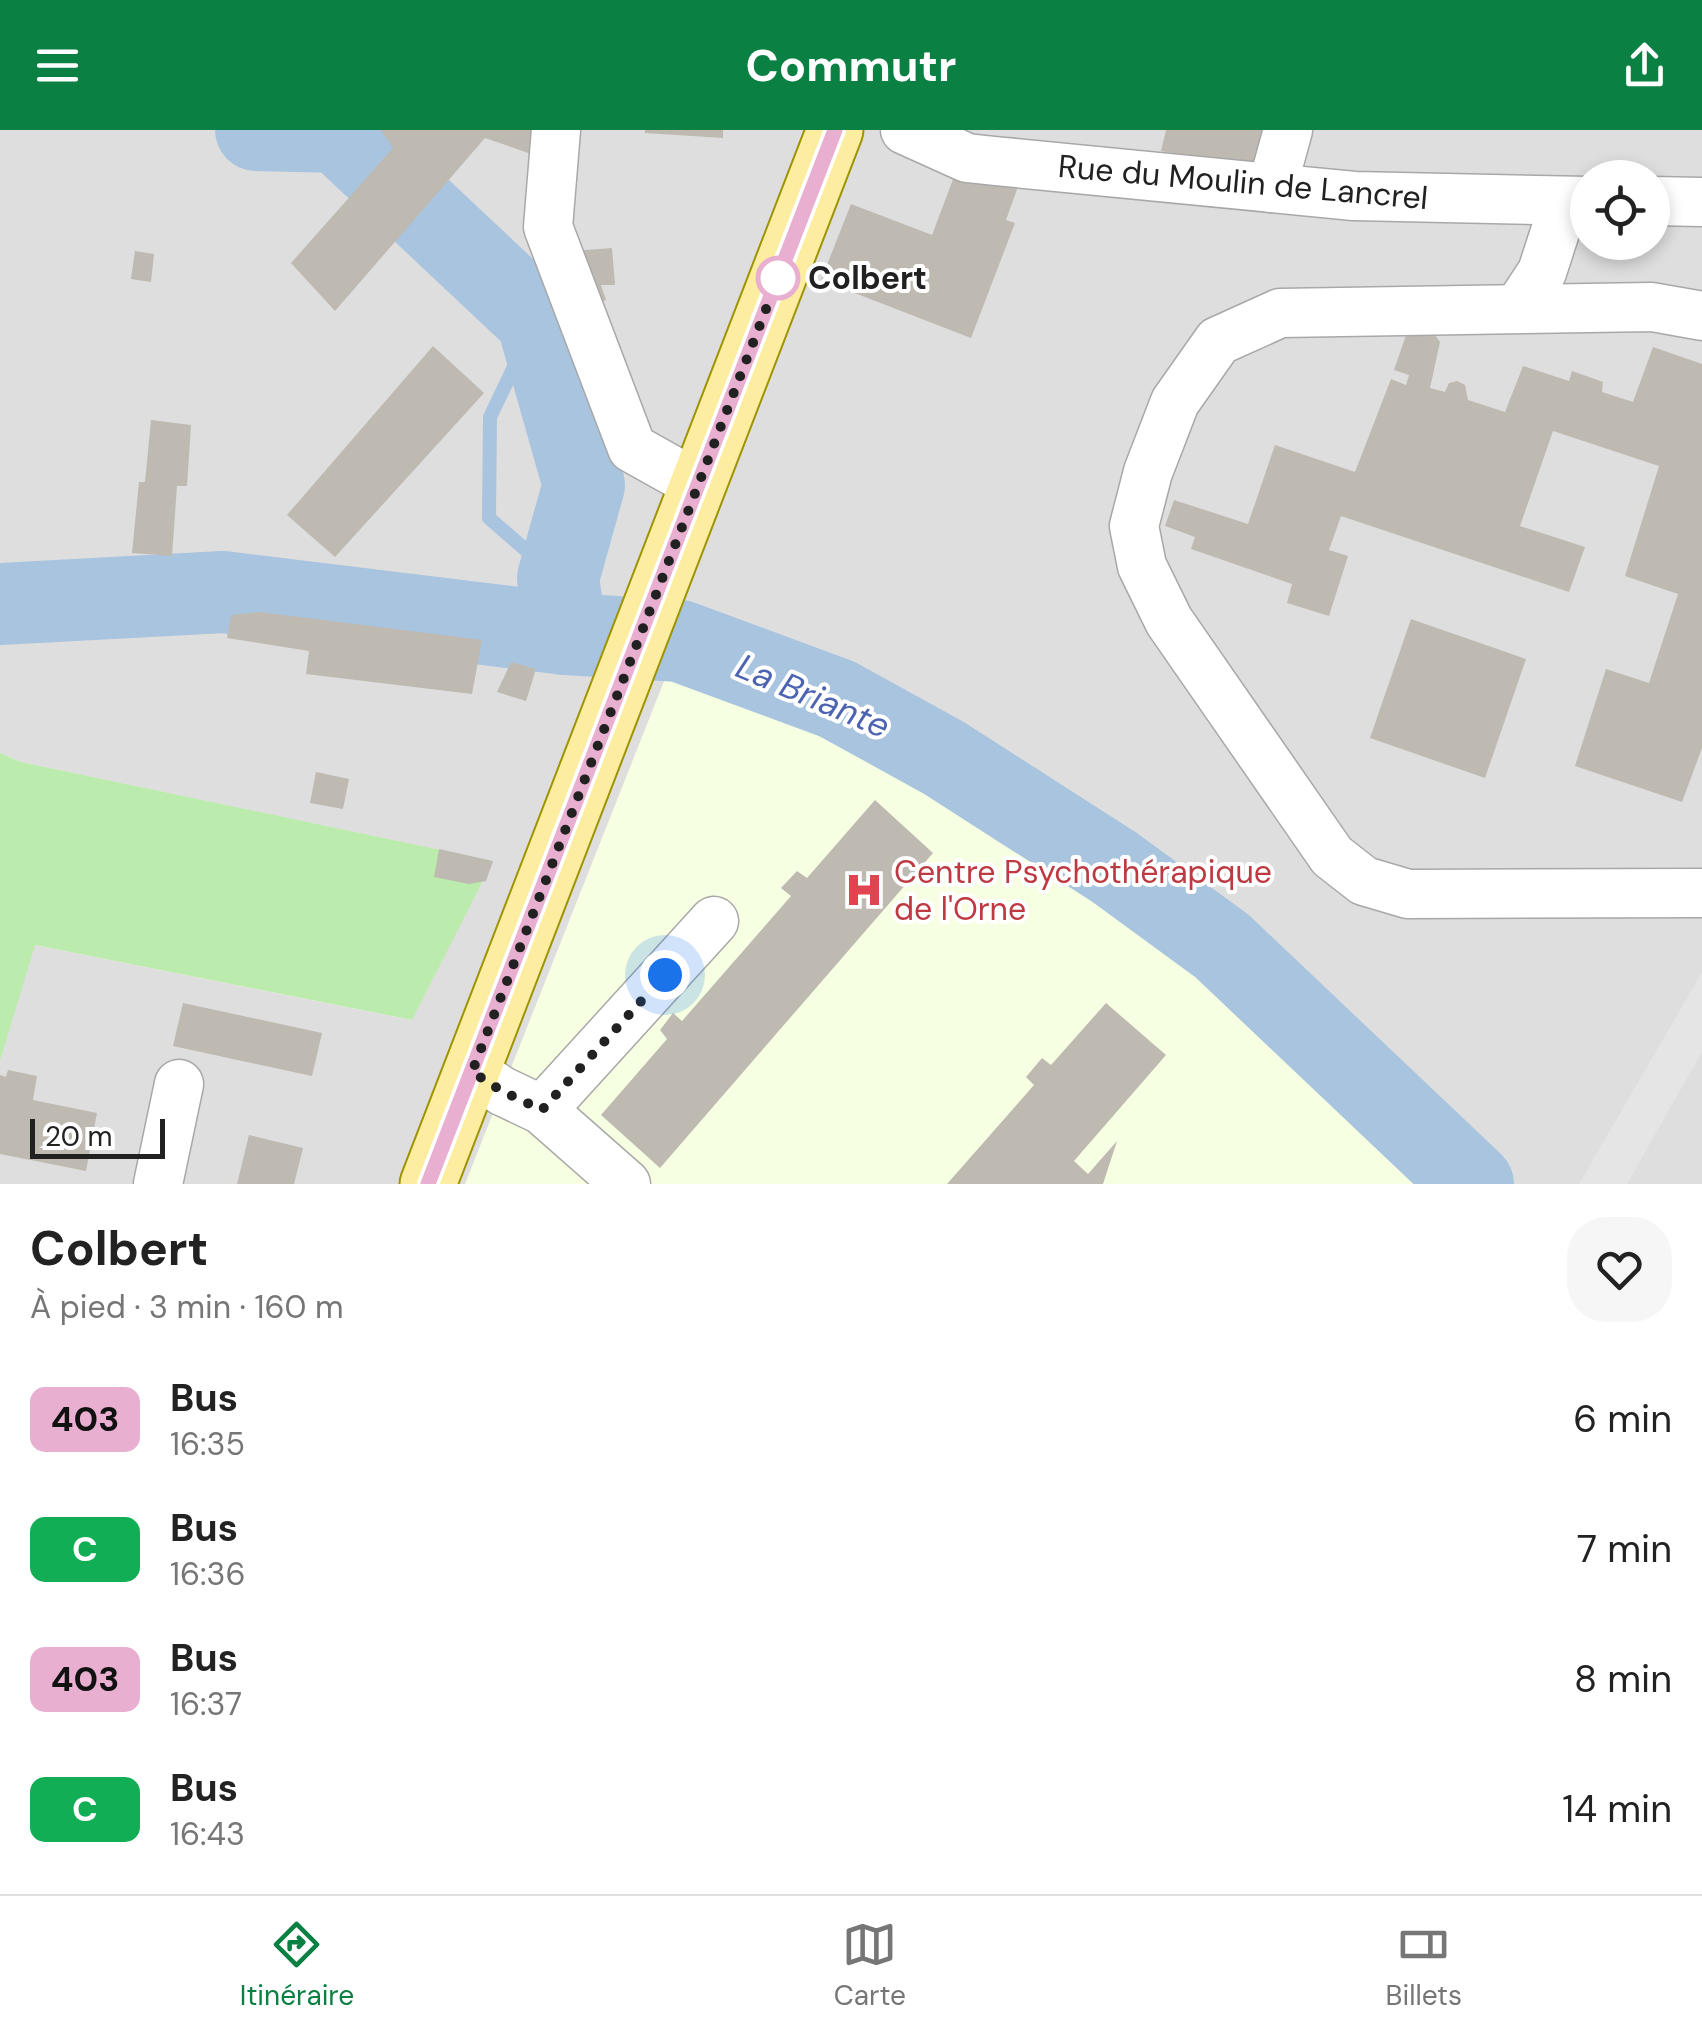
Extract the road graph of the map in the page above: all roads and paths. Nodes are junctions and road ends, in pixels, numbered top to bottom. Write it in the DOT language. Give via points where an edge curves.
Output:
graph roads {
  1 [pos="556,130"];
  2 [pos="836,130"];
  3 [pos="905,130"];
  4 [pos="1288,130"];
  5 [pos="1272,188"];
  6 [pos="1570,201"];
  7 [pos="1670,201"];
  8 [pos="1702,202"];
  9 [pos="1570,214"];
  10 [pos="1518,306"];
  11 [pos="1702,316"];
  12 [pos="698,484"];
  13 [pos="1702,893"];
  14 [pos="714,922"];
  15 [pos="472,1072"];
  16 [pos="180,1084"];
  17 [pos="542,1110"];
  18 [pos="158,1184"];
  19 [pos="428,1184"];
  20 [pos="626,1184"];
  1 -- 12 [label="street" via="548,227 632,448"];
  2 -- 12 [label="main road"];
  3 -- 5 [label="street, Rue du Moulin de Lancrel" via="967,158"];
  4 -- 5 [label="street"];
  5 -- 6 [label="street, Rue du Moulin de Lancrel"];
  7 -- 8 [label="street"];
  9 -- 10 [label="street"];
  10 -- 11 [label="street" via="1652,306"];
  10 -- 13 [label="street" via="1280,314 1218,341 1175,402 1148,472 1134,526 1142,566 1169,621 1286,794 1332,856 1364,881 1408,894 1457,896"];
  12 -- 15 [label="main road"];
  14 -- 17 [label="street"];
  15 -- 17 [label="street"];
  15 -- 19 [label="main road"];
  16 -- 18 [label="street"];
  17 -- 20 [label="street"];
}
